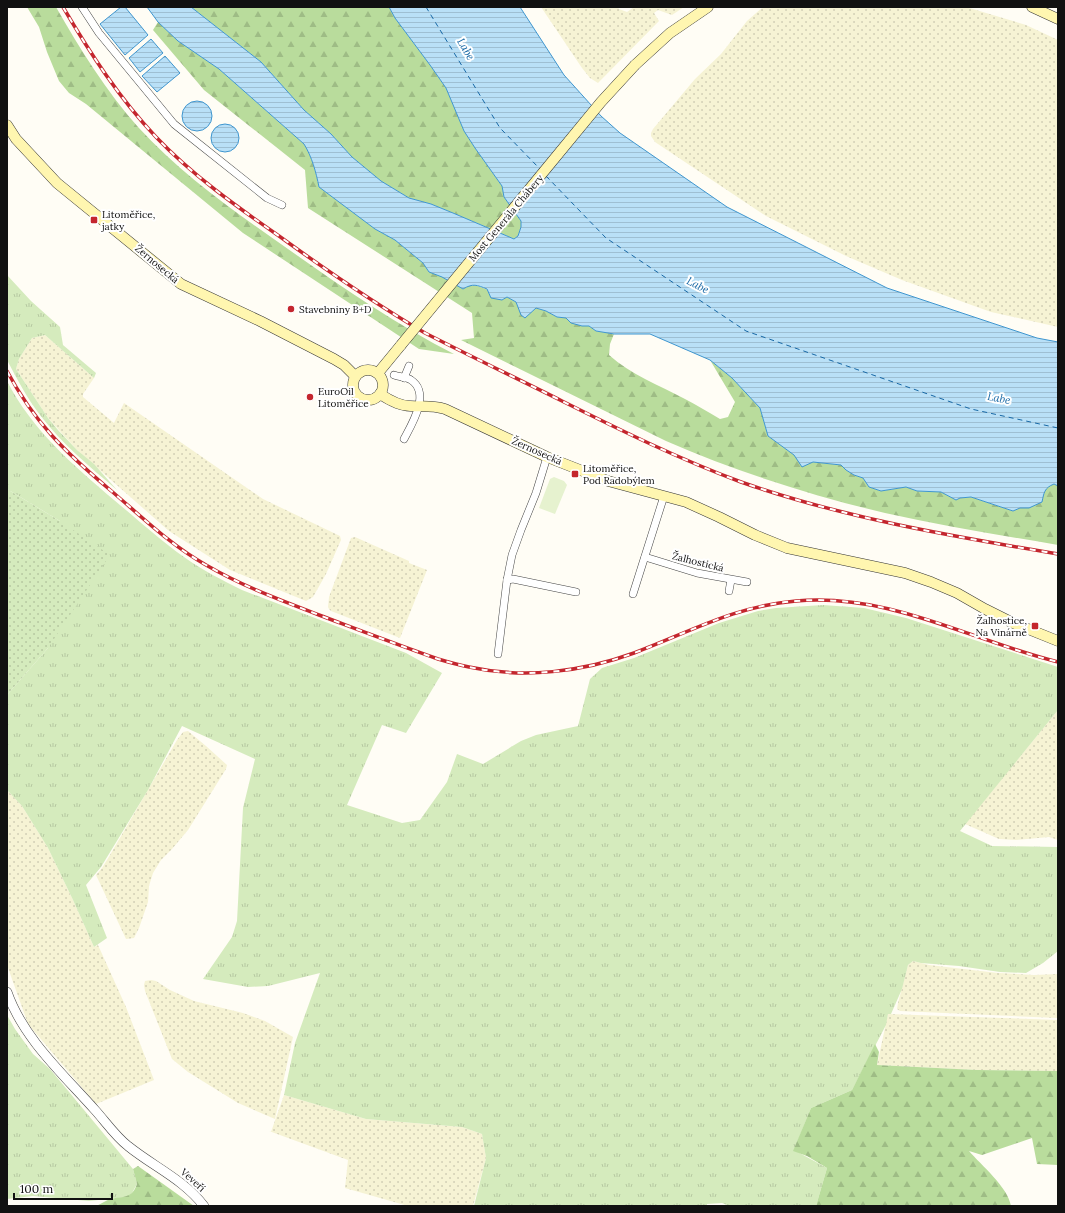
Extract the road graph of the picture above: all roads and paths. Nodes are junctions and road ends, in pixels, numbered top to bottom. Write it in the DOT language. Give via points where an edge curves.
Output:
graph roads {
  1 [pos="82,7"];
  2 [pos="708,7"];
  3 [pos="1032,7"];
  4 [pos="1058,19"];
  5 [pos="7,125"];
  6 [pos="282,205"];
  7 [pos="409,366"];
  8 [pos="378,373"];
  9 [pos="355,376"];
  10 [pos="394,376"];
  11 [pos="404,378"];
  12 [pos="380,394"];
  13 [pos="418,406"];
  14 [pos="404,438"];
  15 [pos="547,457"];
  16 [pos="664,496"];
  17 [pos="645,557"];
  18 [pos="507,580"];
  19 [pos="731,580"];
  20 [pos="747,582"];
  21 [pos="729,591"];
  22 [pos="576,592"];
  23 [pos="633,594"];
  24 [pos="1058,641"];
  25 [pos="498,654"];
  26 [pos="7,992"];
  27 [pos="204,1206"];
  1 -- 6 [label="street" via="99,33 174,124 267,198"];
  2 -- 8 [label="main road, Most Generála Chábery, bridge" via="670,33 635,65 601,102"];
  3 -- 4 [label="main road"];
  5 -- 9 [label="main road, Žernosecká" via="16,139 57,183 181,284 344,364"];
  7 -- 11 [label="street"];
  8 -- 9 [label="main road" via="374,370 363,370"];
  8 -- 12 [label="main road" via="383,383"];
  9 -- 12 [label="main road" via="352,386 357,396 366,400 376,398"];
  10 -- 11 [label="street"];
  11 -- 13 [label="street" via="410,379 420,389"];
  12 -- 13 [label="main road, Žernosecká" via="397,404"];
  13 -- 14 [label="street" via="415,419"];
  13 -- 15 [label="main road, Žernosecká" via="445,409"];
  15 -- 16 [label="main road, Žernosecká" via="608,481"];
  15 -- 18 [label="street" via="512,555"];
  16 -- 17 [label="street"];
  16 -- 24 [label="main road, Žernosecká" via="686,502 787,548 905,573 931,582 1013,623"];
  17 -- 19 [label="street, Žalhostická"];
  17 -- 23 [label="street"];
  18 -- 22 [label="street"];
  18 -- 25 [label="street"];
  19 -- 20 [label="street, Žalhostická"];
  19 -- 21 [label="street"];
  26 -- 27 [label="street, Veveří" via="19,1019 50,1060 127,1146 176,1178 196,1195"];
}
